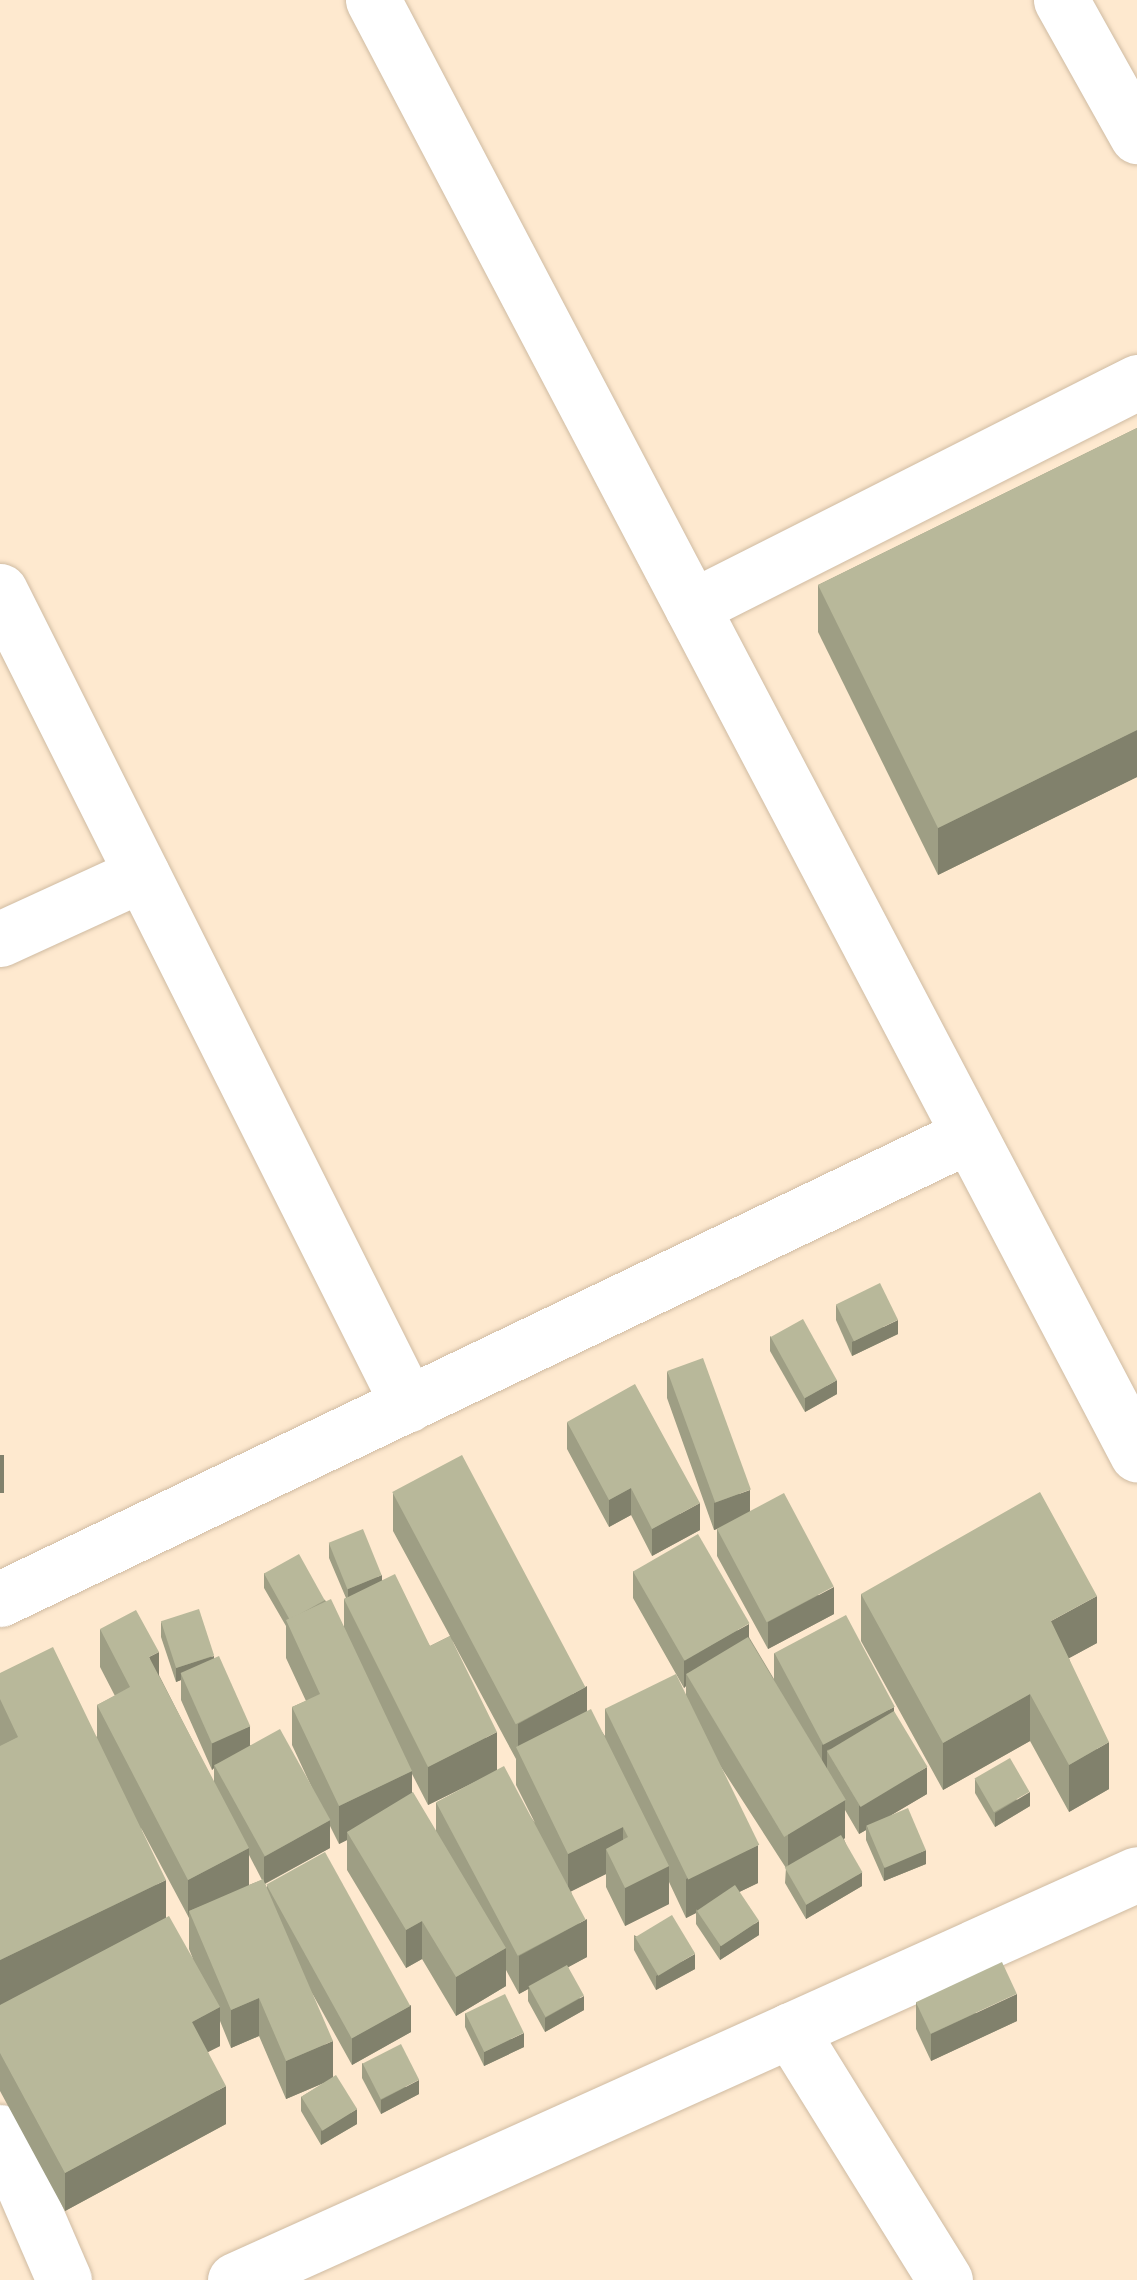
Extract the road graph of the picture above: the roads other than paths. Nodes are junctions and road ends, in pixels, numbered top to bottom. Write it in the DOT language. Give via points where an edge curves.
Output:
graph roads {
  1 [pos="373,0"];
  2 [pos="1061,0"];
  3 [pos="1137,136"];
  4 [pos="1137,382"];
  5 [pos="0,591"];
  6 [pos="692,607"];
  7 [pos="142,874"];
  8 [pos="0,938"];
  9 [pos="969,1135"];
  10 [pos="408,1404"];
  11 [pos="1137,1454"];
  12 [pos="0,1599"];
  13 [pos="1137,1874"];
  14 [pos="790,2030"];
  15 [pos="0,2132"];
  16 [pos="64,2280"];
  17 [pos="234,2280"];
  18 [pos="944,2280"];
  1 -- 6 [label="street"];
  2 -- 3 [label="street"];
  4 -- 6 [label="street"];
  5 -- 7 [label="street"];
  6 -- 9 [label="street"];
  7 -- 8 [label="street"];
  7 -- 10 [label="street"];
  9 -- 10 [label="street"];
  9 -- 11 [label="street"];
  10 -- 12 [label="street"];
  13 -- 14 [label="street"];
  14 -- 17 [label="street"];
  14 -- 18 [label="street"];
  15 -- 16 [label="street"];
}
